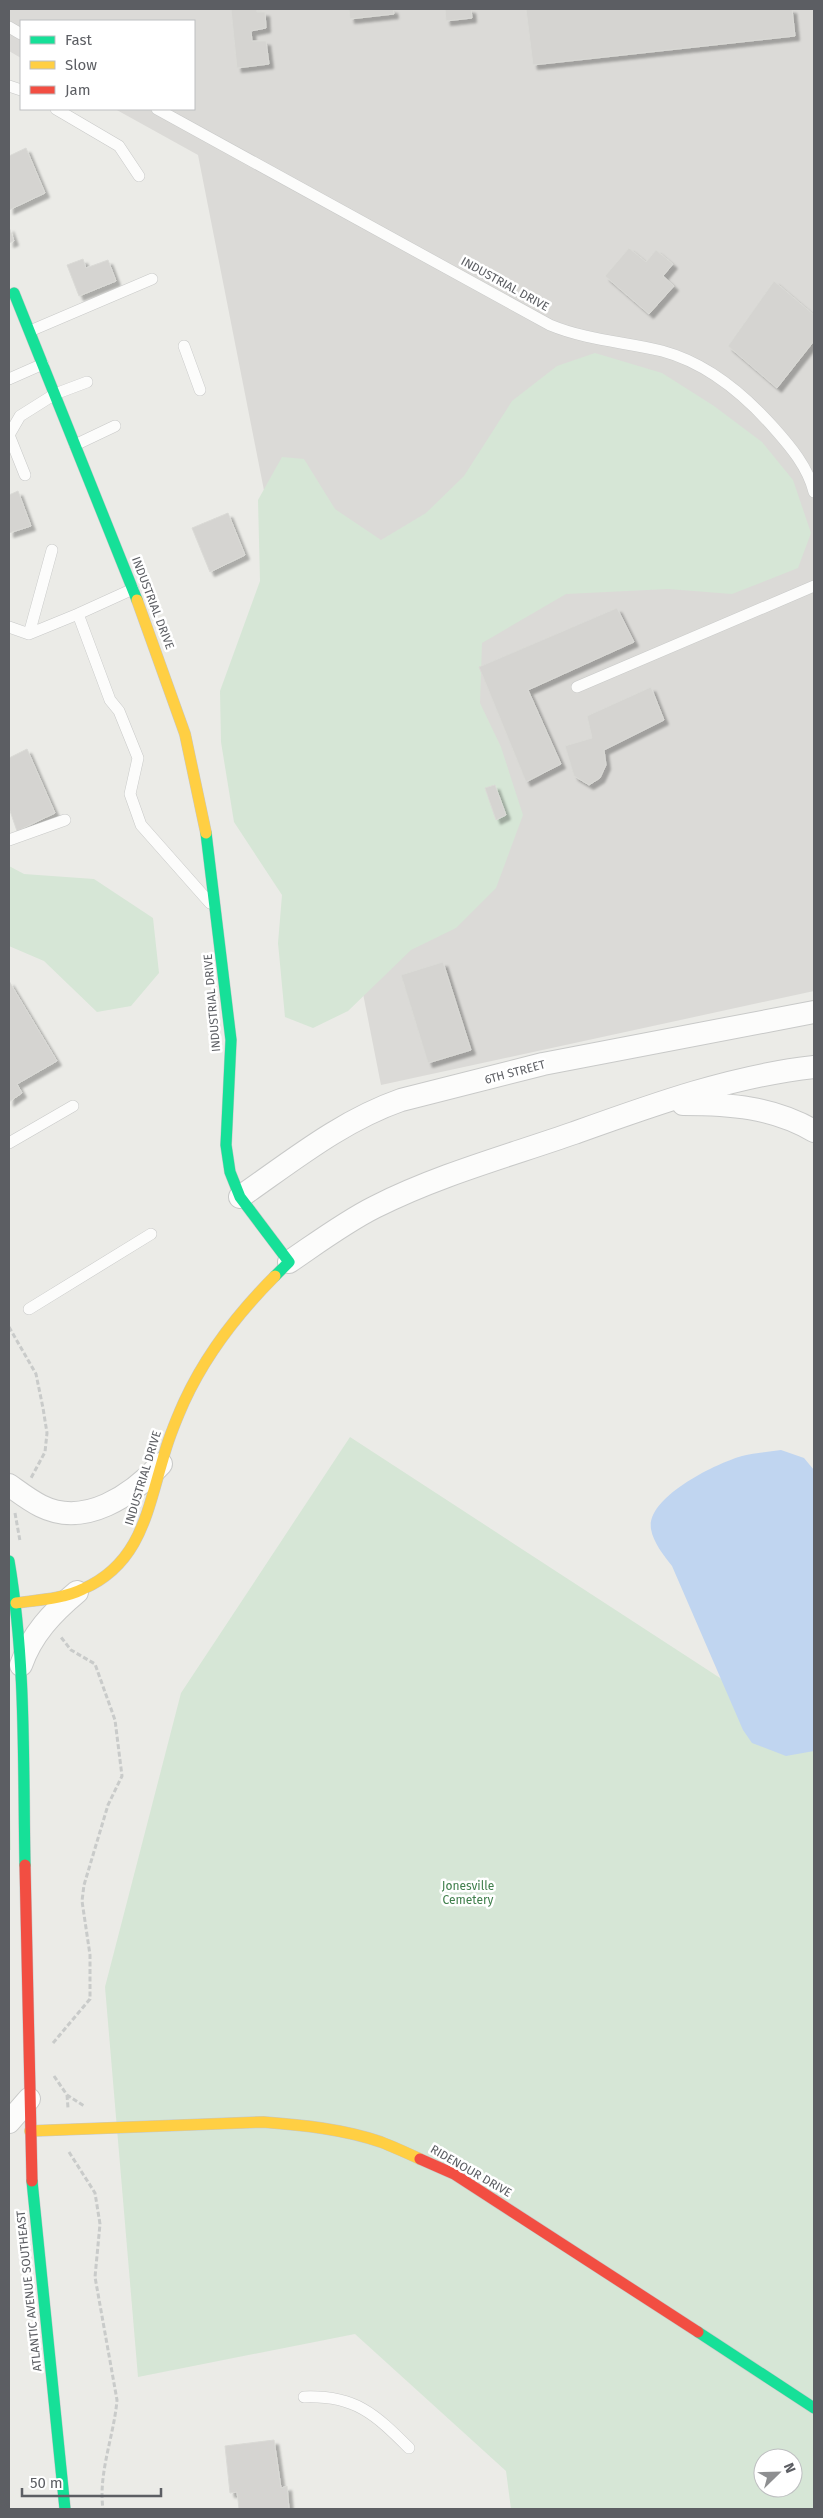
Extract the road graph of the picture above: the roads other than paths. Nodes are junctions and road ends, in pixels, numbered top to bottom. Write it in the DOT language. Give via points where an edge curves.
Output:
graph roads {
  1 [pos="9,27"];
  2 [pos="20,33"];
  3 [pos="58,110"];
  4 [pos="159,110"];
  5 [pos="139,176"];
  6 [pos="152,280"];
  7 [pos="14,292"];
  8 [pos="30,331"];
  9 [pos="184,346"];
  10 [pos="43,364"];
  11 [pos="9,379"];
  12 [pos="87,382"];
  13 [pos="200,390"];
  14 [pos="55,394"];
  15 [pos="115,426"];
  16 [pos="75,445"];
  17 [pos="25,475"];
  18 [pos="814,492"];
  19 [pos="52,550"];
  20 [pos="814,586"];
  21 [pos="133,589"];
  22 [pos="78,614"];
  23 [pos="9,627"];
  24 [pos="29,634"];
  25 [pos="577,687"];
  26 [pos="65,820"];
  27 [pos="9,840"];
  28 [pos="216,910"];
  29 [pos="814,1012"];
  30 [pos="814,1067"];
  31 [pos="660,1104"];
  32 [pos="73,1106"];
  33 [pos="814,1131"];
  34 [pos="9,1144"];
  35 [pos="240,1197"];
  36 [pos="151,1234"];
  37 [pos="289,1262"];
  38 [pos="29,1309"];
  39 [pos="160,1464"];
  40 [pos="16,1490"];
  41 [pos="9,1561"];
  42 [pos="77,1592"];
  43 [pos="16,1603"];
  44 [pos="21,1666"];
  45 [pos="29,2099"];
  46 [pos="9,2122"];
  47 [pos="30,2131"];
  48 [pos="304,2397"];
  49 [pos="814,2408"];
  50 [pos="409,2448"];
  51 [pos="65,2509"];
  1 -- 2 [label="lane"];
  3 -- 5 [label="lane" via="119,146"];
  4 -- 18 [label="lane, INDUSTRIAL DRIVE" via="550,325 581,335 662,351 708,370 752,403 794,451"];
  6 -- 8 [label="lane"];
  7 -- 8 [label="street, INDUSTRIAL DRIVE"];
  8 -- 10 [label="street, INDUSTRIAL DRIVE"];
  9 -- 13 [label="lane"];
  10 -- 11 [label="lane"];
  10 -- 14 [label="street, INDUSTRIAL DRIVE"];
  12 -- 14 [label="lane"];
  14 -- 16 [label="street, INDUSTRIAL DRIVE"];
  14 -- 17 [label="lane" via="20,416 9,434"];
  15 -- 16 [label="lane"];
  16 -- 21 [label="street, INDUSTRIAL DRIVE"];
  19 -- 24 [label="lane"];
  20 -- 25 [label="lane"];
  21 -- 22 [label="lane"];
  21 -- 28 [label="street, INDUSTRIAL DRIVE" via="185,734 202,806"];
  22 -- 24 [label="lane"];
  22 -- 28 [label="lane" via="110,700 119,711 138,758 130,794 141,825"];
  23 -- 24 [label="lane"];
  26 -- 27 [label="lane"];
  28 -- 35 [label="street, INDUSTRIAL DRIVE" via="231,1040 226,1145 230,1172"];
  29 -- 35 [label="street, 6TH STREET" via="543,1064 401,1100 330,1134"];
  30 -- 31 [label="street" via="760,1075"];
  31 -- 33 [label="street" via="750,1107 776,1114"];
  31 -- 37 [label="street" via="444,1178 398,1197 358,1216"];
  32 -- 34 [label="lane"];
  35 -- 37 [label="street, INDUSTRIAL DRIVE"];
  36 -- 38 [label="lane"];
  37 -- 39 [label="street, INDUSTRIAL DRIVE" via="248,1304 210,1356 186,1398"];
  39 -- 40 [label="street" via="148,1478 117,1501 88,1511 54,1511"];
  39 -- 42 [label="street, INDUSTRIAL DRIVE" via="151,1506 138,1539 113,1571"];
  41 -- 43 [label="street, ATLANTIC AVENUE SOUTHEAST"];
  42 -- 43 [label="street, INDUSTRIAL DRIVE"];
  42 -- 44 [label="street" via="44,1622 33,1637"];
  43 -- 44 [label="street, ATLANTIC AVENUE SOUTHEAST"];
  44 -- 45 [label="street, ATLANTIC AVENUE SOUTHEAST"];
  45 -- 46 [label="street"];
  45 -- 47 [label="street, ATLANTIC AVENUE SOUTHEAST"];
  47 -- 49 [label="street, RIDENOUR DRIVE" via="263,2122 340,2132 381,2142 447,2170"];
  47 -- 51 [label="street, ATLANTIC AVENUE SOUTHEAST" via="36,2229"];
  48 -- 50 [label="lane" via="328,2396 372,2413"];
}
